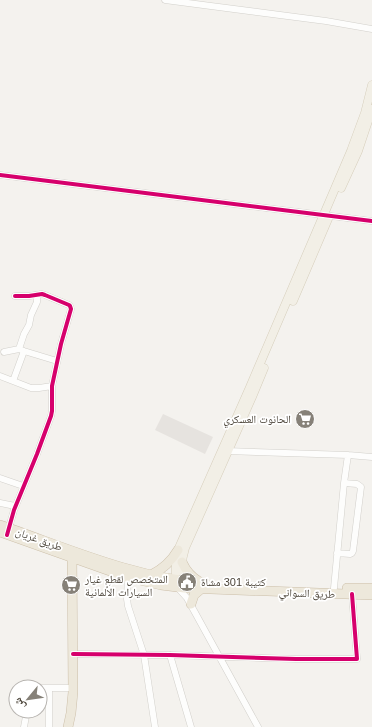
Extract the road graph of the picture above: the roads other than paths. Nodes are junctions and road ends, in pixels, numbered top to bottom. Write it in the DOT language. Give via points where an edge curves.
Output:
graph roads {
  1 [pos="165,0"];
  2 [pos="372,29"];
  3 [pos="372,85"];
  4 [pos="372,109"];
  5 [pos="0,175"];
  6 [pos="326,215"];
  7 [pos="372,221"];
  8 [pos="37,295"];
  9 [pos="15,296"];
  10 [pos="22,350"];
  11 [pos="4,352"];
  12 [pos="57,361"];
  13 [pos="0,376"];
  14 [pos="13,382"];
  15 [pos="52,386"];
  16 [pos="225,451"];
  17 [pos="348,455"];
  18 [pos="372,458"];
  19 [pos="0,478"];
  20 [pos="344,482"];
  21 [pos="23,486"];
  22 [pos="0,503"];
  23 [pos="15,506"];
  24 [pos="4,530"];
  25 [pos="178,550"];
  26 [pos="337,553"];
  27 [pos="75,556"];
  28 [pos="182,562"];
  29 [pos="128,573"];
  30 [pos="150,575"];
  31 [pos="181,584"];
  32 [pos="202,586"];
  33 [pos="334,588"];
  34 [pos="372,588"];
  35 [pos="352,594"];
  36 [pos="372,595"];
  37 [pos="189,601"];
  38 [pos="76,654"];
  39 [pos="144,655"];
  40 [pos="170,655"];
  41 [pos="219,657"];
  42 [pos="49,688"];
  43 [pos="73,688"];
  44 [pos="49,727"];
  45 [pos="68,727"];
  46 [pos="73,727"];
  47 [pos="155,727"];
  48 [pos="190,727"];
  49 [pos="258,727"];
  1 -- 2 [label="street"];
  3 -- 6 [label="main road" via="360,128"];
  4 -- 6 [label="main road" via="358,151"];
  5 -- 6 [label="street"];
  6 -- 7 [label="street"];
  6 -- 16 [label="main road" via="252,397"];
  8 -- 9 [label="street"];
  8 -- 10 [label="street" via="30,325 24,334"];
  8 -- 12 [label="street" via="45,295 70,306"];
  10 -- 11 [label="street"];
  10 -- 12 [label="street"];
  10 -- 14 [label="street"];
  12 -- 15 [label="street"];
  13 -- 14 [label="street"];
  14 -- 15 [label="street" via="30,388"];
  15 -- 21 [label="street" via="51,416"];
  16 -- 17 [label="street"];
  16 -- 25 [label="main road"];
  16 -- 28 [label="main road" via="185,548"];
  17 -- 18 [label="street"];
  17 -- 20 [label="street"];
  19 -- 21 [label="street"];
  20 -- 26 [label="street"];
  20 -- 26 [label="street" via="358,484 361,487 352,553"];
  21 -- 23 [label="street"];
  22 -- 23 [label="street"];
  23 -- 24 [label="street"];
  24 -- 27 [label="highway, طريق غريان"];
  25 -- 30 [label="highway" via="164,567"];
  25 -- 31 [label="main road" via="175,565"];
  26 -- 33 [label="street"];
  27 -- 29 [label="highway, طريق السواني"];
  27 -- 38 [label="highway" via="73,578"];
  28 -- 31 [label="main road"];
  28 -- 32 [label="highway" via="184,568"];
  29 -- 30 [label="highway, طريق السواني"];
  29 -- 31 [label="highway, طريق السواني" via="161,585"];
  29 -- 39 [label="street" via="128,606"];
  30 -- 31 [label="highway, طريق السواني"];
  31 -- 32 [label="highway, طريق السواني"];
  31 -- 37 [label="street"];
  32 -- 33 [label="highway, طريق السواني"];
  32 -- 35 [label="highway, طريق السواني"];
  32 -- 37 [label="highway"];
  33 -- 34 [label="highway, طريق السواني"];
  35 -- 36 [label="highway, طريق السواني"];
  35 -- 41 [label="street" via="357,658 296,660"];
  37 -- 41 [label="street"];
  38 -- 39 [label="street"];
  38 -- 43 [label="highway"];
  38 -- 46 [label="highway" via="78,691"];
  39 -- 40 [label="street"];
  39 -- 47 [label="street"];
  40 -- 41 [label="street"];
  40 -- 48 [label="street"];
  41 -- 49 [label="street"];
  42 -- 43 [label="street"];
  42 -- 44 [label="street"];
  43 -- 45 [label="highway"];
}
